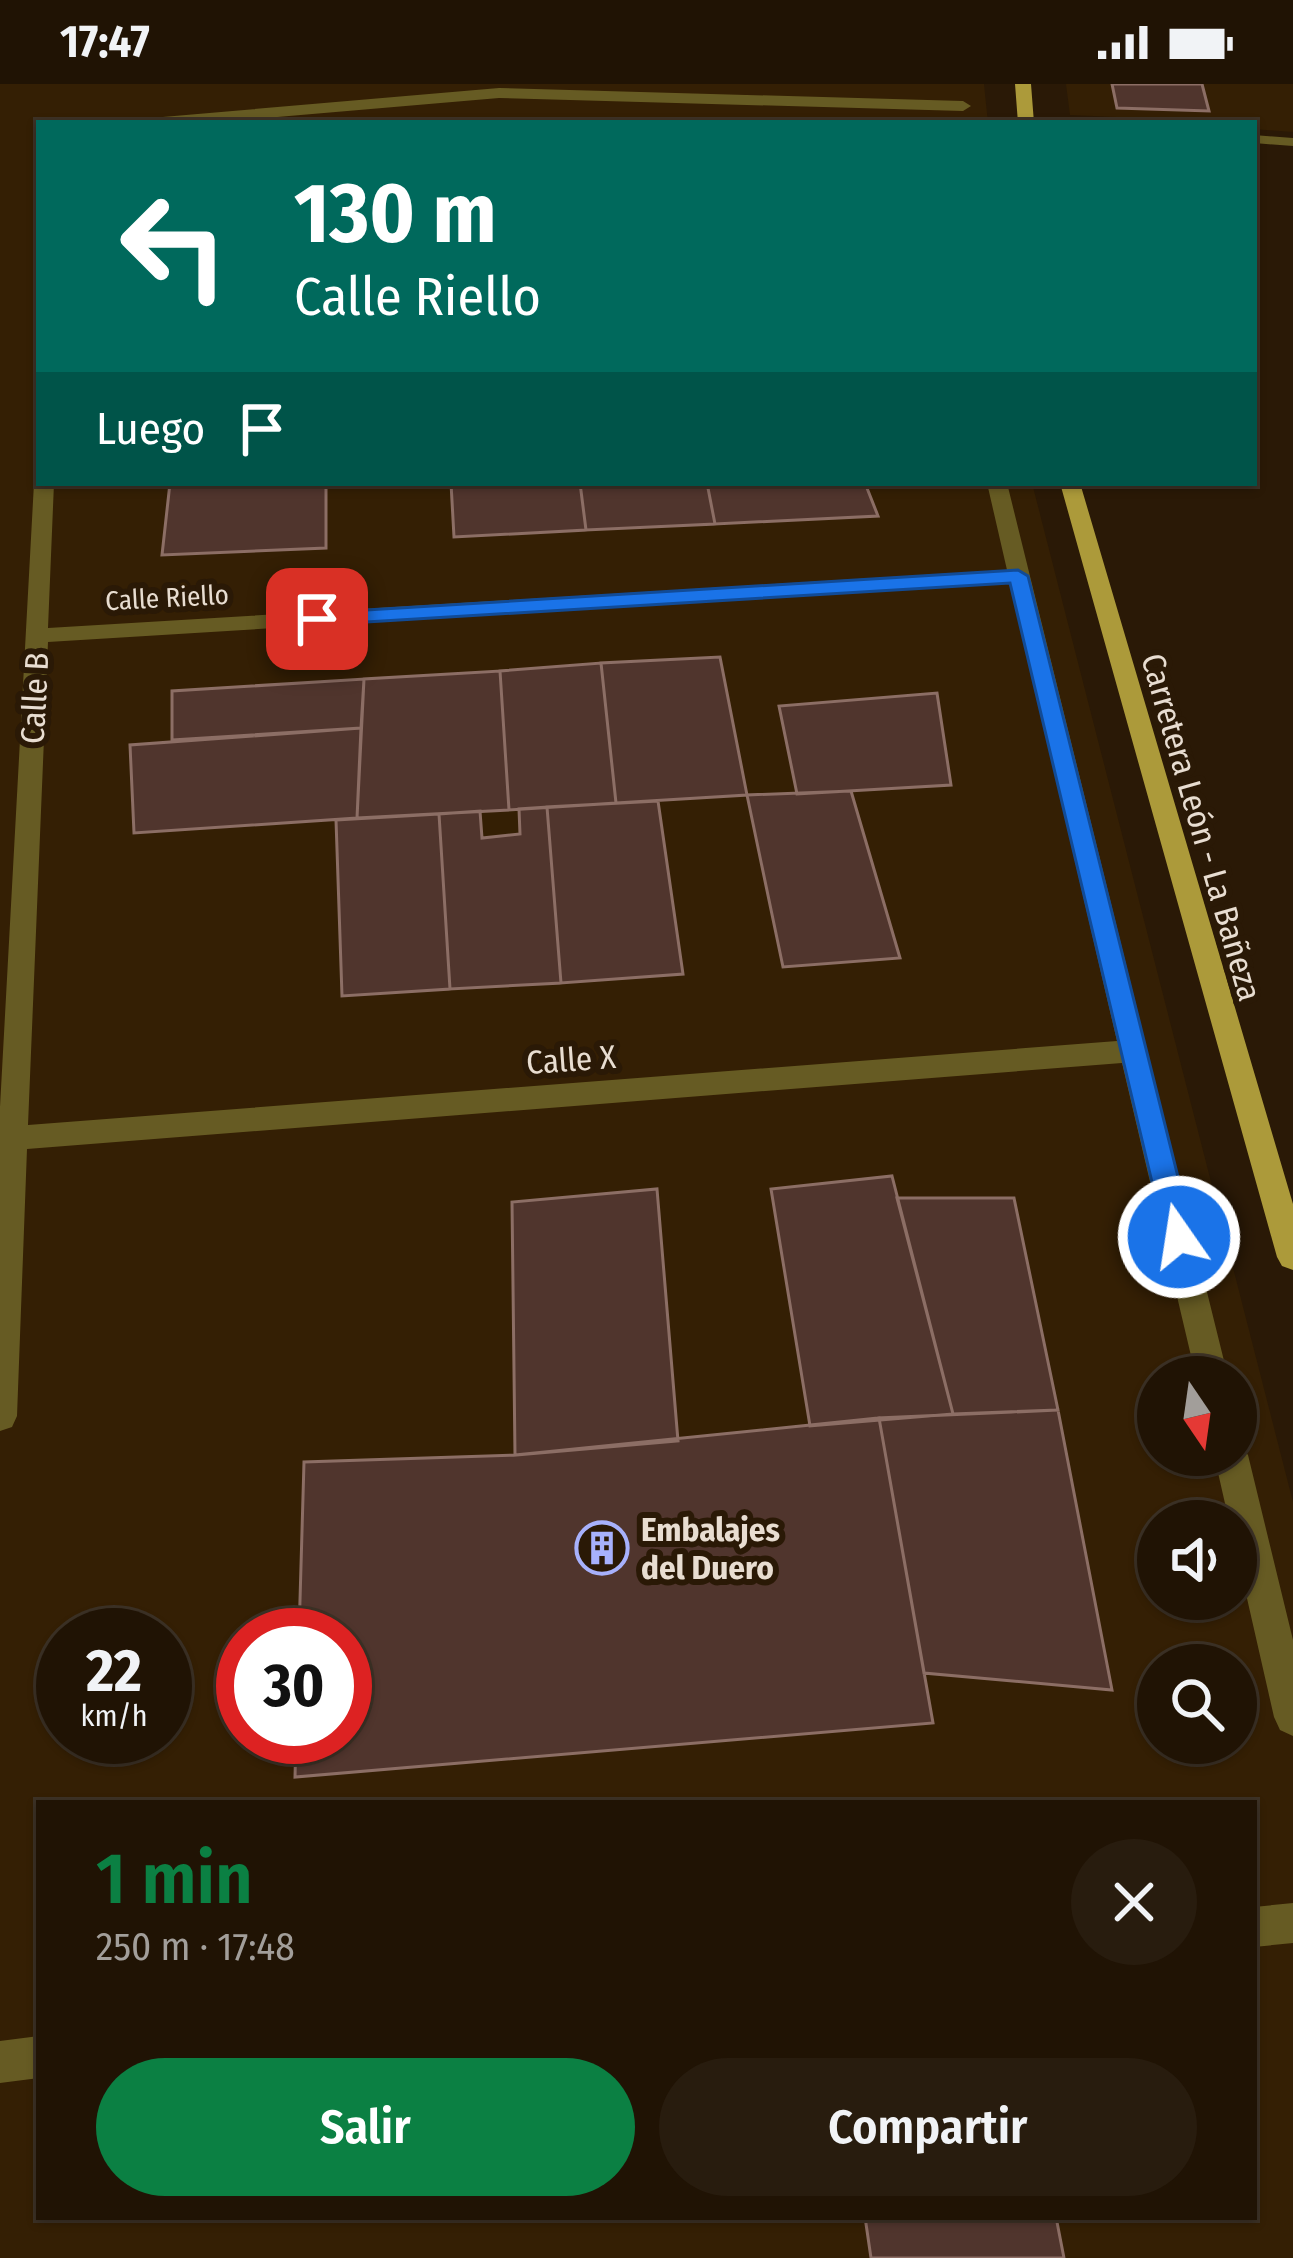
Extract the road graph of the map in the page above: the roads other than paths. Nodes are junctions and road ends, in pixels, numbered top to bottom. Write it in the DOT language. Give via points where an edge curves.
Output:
graph roads {
  1 [pos="458,84"];
  2 [pos="553,84"];
  3 [pos="961,84"];
  4 [pos="1023,84"];
  5 [pos="499,89"];
  6 [pos="610,93"];
  7 [pos="404,101"];
  8 [pos="963,114"];
  9 [pos="186,120"];
  10 [pos="1026,120"];
  11 [pos="1257,139"];
  12 [pos="1293,142"];
  13 [pos="44,486"];
  14 [pos="999,486"];
  15 [pos="1071,486"];
  16 [pos="1018,576"];
  17 [pos="37,636"];
  18 [pos="1135,1051"];
  19 [pos="13,1138"];
  20 [pos="1293,1257"];
  21 [pos="1207,1356"];
  22 [pos="0,1416"];
  23 [pos="1236,1476"];
  24 [pos="1293,1717"];
  25 [pos="1293,1923"];
  26 [pos="1257,1927"];
  27 [pos="36,2057"];
  28 [pos="0,2062"];
  1 -- 7 [label="street"];
  2 -- 6 [label="street"];
  3 -- 8 [label="street"];
  4 -- 10 [label="main road"];
  5 -- 6 [label="street"];
  5 -- 7 [label="street"];
  6 -- 8 [label="street"];
  7 -- 9 [label="street"];
  11 -- 12 [label="lane"];
  13 -- 17 [label="street, Calle B"];
  14 -- 16 [label="street"];
  15 -- 20 [label="main road, Carretera León - La Bañeza"];
  16 -- 17 [label="street, Calle Riello"];
  16 -- 18 [label="street"];
  17 -- 19 [label="street, Calle B"];
  18 -- 19 [label="street, Calle X"];
  18 -- 21 [label="street"];
  19 -- 22 [label="street, Calle B"];
  23 -- 24 [label="street"];
  25 -- 26 [label="street"];
  27 -- 28 [label="street"];
}
